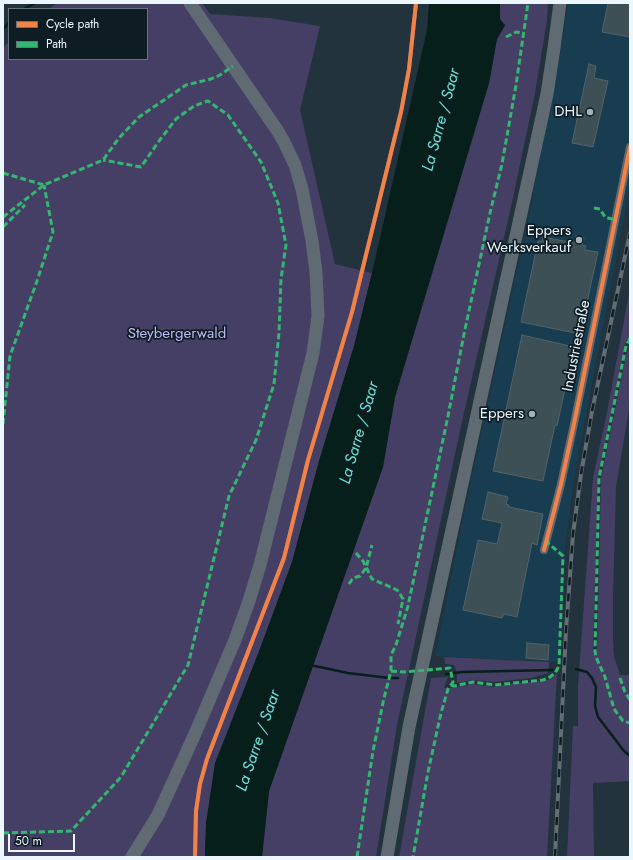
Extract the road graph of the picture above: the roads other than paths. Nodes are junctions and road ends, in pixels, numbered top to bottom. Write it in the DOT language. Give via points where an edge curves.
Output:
graph roads {
  1 [pos="190,3"];
  2 [pos="416,3"];
  3 [pos="560,3"];
  4 [pos="630,147"];
  5 [pos="544,550"];
  6 [pos="132,857"];
  7 [pos="195,857"];
  8 [pos="387,857"];
  1 -- 6 [label="main road" via="277,130 295,165 312,241 318,316 313,353 249,601 221,676 158,815"];
  2 -- 7 [label="lane" via="409,69 401,112 350,319 308,460 284,558 207,759 196,811"];
  3 -- 8 [label="main road" via="547,94 419,678"];
  4 -- 5 [label="street, Industriestraße" via="569,448"];
}
